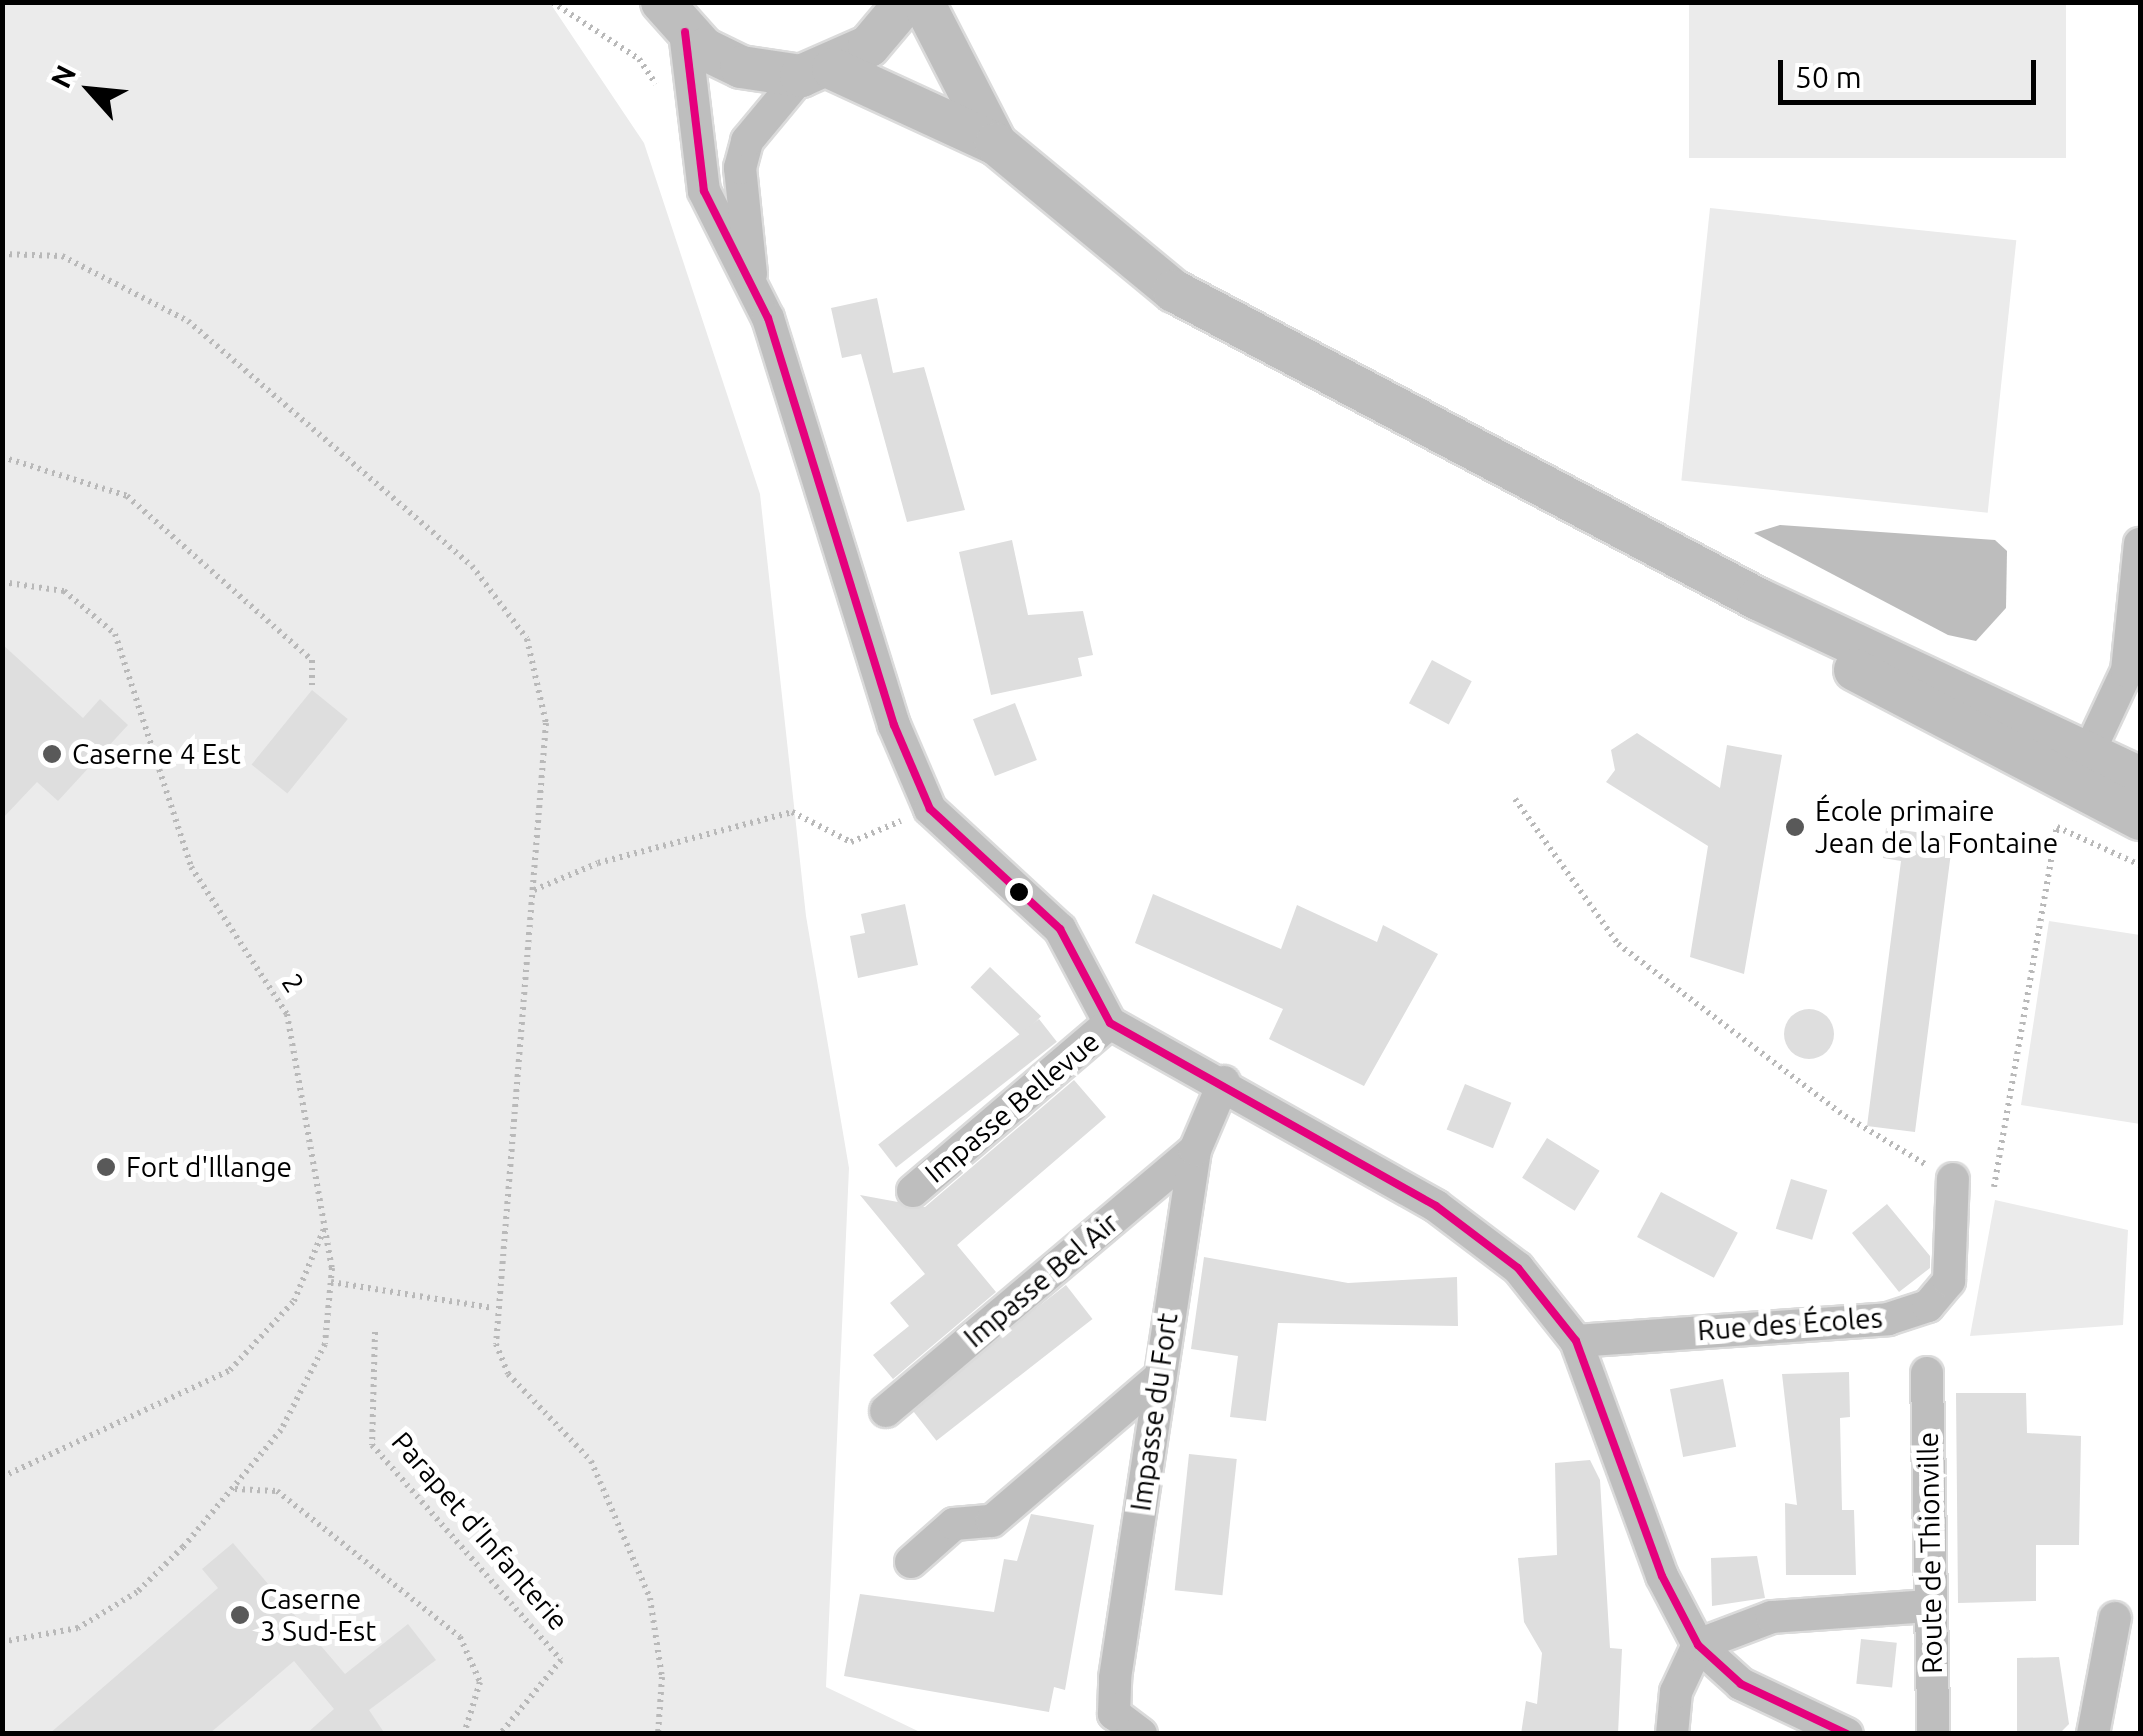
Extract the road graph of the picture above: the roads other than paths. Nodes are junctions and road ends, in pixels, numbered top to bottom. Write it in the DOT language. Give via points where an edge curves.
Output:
graph roads {
  1 [pos="906,2"];
  2 [pos="922,2"];
  3 [pos="673,17"];
  4 [pos="817,73"];
  5 [pos="996,144"];
  6 [pos="751,274"];
  7 [pos="2140,544"];
  8 [pos="1758,599"];
  9 [pos="2077,746"];
  10 [pos="2012,755"];
  11 [pos="2140,778"];
  12 [pos="2140,820"];
  13 [pos="1110,1023"];
  14 [pos="1224,1082"];
  15 [pos="1196,1150"];
  16 [pos="1953,1178"];
  17 [pos="913,1191"];
  18 [pos="1576,1341"];
  19 [pos="1927,1373"];
  20 [pos="1160,1378"];
  21 [pos="886,1410"];
  22 [pos="911,1562"];
  23 [pos="1931,1606"];
  24 [pos="2114,1618"];
  25 [pos="1698,1646"];
  26 [pos="1141,1734"];
  27 [pos="1672,1734"];
  28 [pos="1848,1734"];
  29 [pos="1933,1734"];
  30 [pos="2093,1734"];
  1 -- 4 [label="main road" via="869,46"];
  2 -- 5 [label="main road"];
  3 -- 4 [label="main road" via="741,67"];
  3 -- 6 [label="street" via="704,191"];
  4 -- 5 [label="main road"];
  4 -- 6 [label="street" via="747,141 740,168"];
  5 -- 8 [label="main road" via="1174,291"];
  6 -- 13 [label="street" via="930,809 1050,918"];
  7 -- 9 [label="street" via="2127,671"];
  8 -- 9 [label="main road"];
  8 -- 10 [label="main road" via="1863,676"];
  9 -- 10 [label="main road" via="2045,756"];
  9 -- 11 [label="main road"];
  10 -- 12 [label="main road"];
  13 -- 14 [label="street"];
  13 -- 17 [label="street, Impasse Bellevue"];
  14 -- 15 [label="street, Impasse du Fort"];
  14 -- 18 [label="street" via="1436,1206 1518,1268"];
  15 -- 20 [label="street, Impasse du Fort"];
  15 -- 21 [label="street, Impasse Bel Air"];
  16 -- 18 [label="street, Rue des Écoles" via="1949,1281 1928,1306 1888,1319"];
  18 -- 25 [label="street" via="1662,1576"];
  19 -- 23 [label="street, Route de Thionville"];
  20 -- 22 [label="street" via="992,1521 954,1524"];
  20 -- 26 [label="street, Impasse du Fort" via="1115,1678 1114,1714"];
  23 -- 25 [label="street" via="1772,1617"];
  23 -- 29 [label="street, Route de Thionville"];
  24 -- 30 [label="street"];
  25 -- 27 [label="street" via="1676,1692"];
  25 -- 28 [label="street" via="1741,1684"];
}
